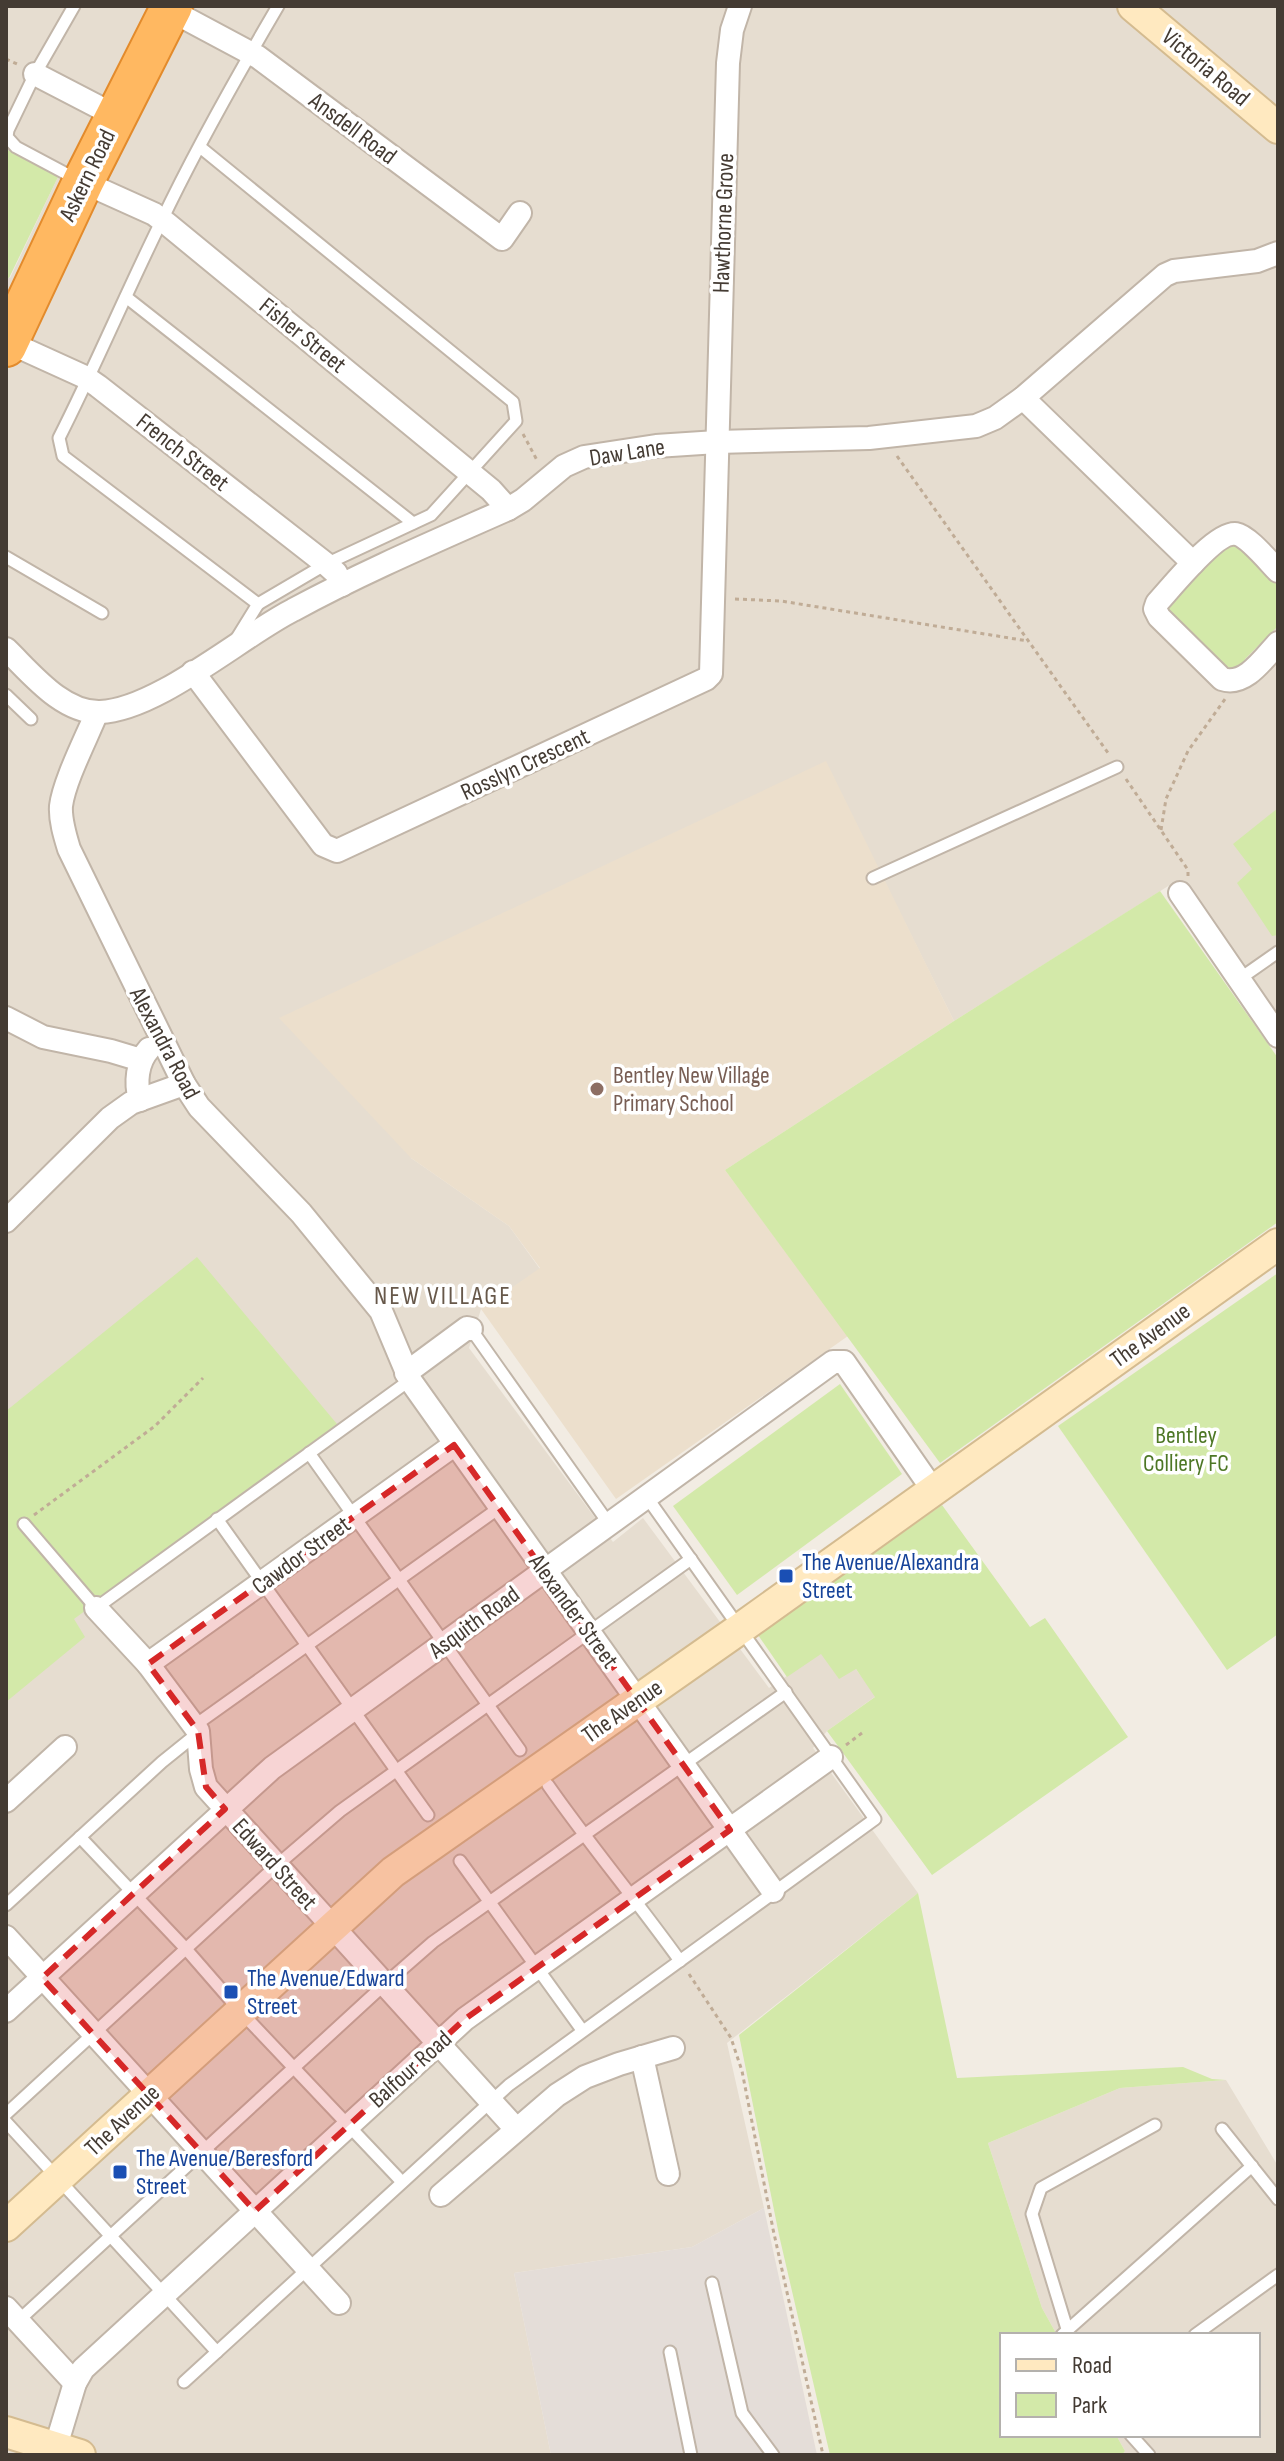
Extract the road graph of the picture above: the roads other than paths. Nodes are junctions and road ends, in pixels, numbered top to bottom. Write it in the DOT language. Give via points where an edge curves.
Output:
graph roads {
  1 [pos="74,6"];
  2 [pos="278,6"];
  3 [pos="740,6"];
  4 [pos="1133,6"];
  5 [pos="171,8"];
  6 [pos="250,53"];
  7 [pos="35,74"];
  8 [pos="116,116"];
  9 [pos="1278,128"];
  10 [pos="200,147"];
  11 [pos="83,182"];
  12 [pos="520,213"];
  13 [pos="162,220"];
  14 [pos="1278,253"];
  15 [pos="126,297"];
  16 [pos="7,344"];
  17 [pos="88,380"];
  18 [pos="1023,398"];
  19 [pos="717,442"];
  20 [pos="469,471"];
  21 [pos="508,509"];
  22 [pos="413,523"];
  23 [pos="6,557"];
  24 [pos="1193,563"];
  25 [pos="326,564"];
  26 [pos="1278,571"];
  27 [pos="342,585"];
  28 [pos="258,604"];
  29 [pos="102,613"];
  30 [pos="1278,643"];
  31 [pos="232,646"];
  32 [pos="6,649"];
  33 [pos="193,672"];
  34 [pos="6,695"];
  35 [pos="97,712"];
  36 [pos="31,719"];
  37 [pos="1117,767"];
  38 [pos="873,878"];
  39 [pos="1184,898"];
  40 [pos="1278,952"];
  41 [pos="1238,980"];
  42 [pos="6,1018"];
  43 [pos="1278,1036"];
  44 [pos="161,1041"];
  45 [pos="141,1060"];
  46 [pos="184,1084"];
  47 [pos="140,1100"];
  48 [pos="6,1221"];
  49 [pos="1278,1244"];
  50 [pos="471,1329"];
  51 [pos="407,1374"];
  52 [pos="454,1445"];
  53 [pos="309,1453"];
  54 [pos="933,1490"];
  55 [pos="646,1496"];
  56 [pos="499,1508"];
  57 [pos="355,1516"];
  58 [pos="217,1519"];
  59 [pos="24,1524"];
  60 [pos="609,1524"];
  61 [pos="691,1559"];
  62 [pos="544,1571"];
  63 [pos="399,1579"];
  64 [pos="262,1582"];
  65 [pos="96,1608"];
  66 [pos="741,1628"];
  67 [pos="589,1633"];
  68 [pos="444,1643"];
  69 [pos="307,1644"];
  70 [pos="148,1664"];
  71 [pos="786,1692"];
  72 [pos="639,1699"];
  73 [pos="489,1705"];
  74 [pos="353,1709"];
  75 [pos="196,1729"];
  76 [pos="65,1747"];
  77 [pos="520,1750"];
  78 [pos="831,1757"];
  79 [pos="684,1765"];
  80 [pos="397,1771"];
  81 [pos="548,1785"];
  82 [pos="6,1801"];
  83 [pos="225,1809"];
  84 [pos="428,1815"];
  85 [pos="730,1830"];
  86 [pos="584,1836"];
  87 [pos="80,1837"];
  88 [pos="460,1861"];
  89 [pos="276,1866"];
  90 [pos="773,1891"];
  91 [pos="134,1893"];
  92 [pos="635,1899"];
  93 [pos="491,1903"];
  94 [pos="6,1905"];
  95 [pos="331,1926"];
  96 [pos="6,1937"];
  97 [pos="186,1949"];
  98 [pos="680,1961"];
  99 [pos="535,1968"];
  100 [pos="42,1978"];
  101 [pos="385,1984"];
  102 [pos="6,2011"];
  103 [pos="240,2011"];
  104 [pos="582,2030"];
  105 [pos="94,2034"];
  106 [pos="439,2043"];
  107 [pos="673,2048"];
  108 [pos="642,2057"];
  109 [pos="295,2068"];
  110 [pos="149,2095"];
  111 [pos="491,2101"];
  112 [pos="6,2114"];
  113 [pos="6,2122"];
  114 [pos="348,2125"];
  115 [pos="1155,2125"];
  116 [pos="516,2129"];
  117 [pos="1222,2129"];
  118 [pos="202,2153"];
  119 [pos="1252,2166"];
  120 [pos="668,2174"];
  121 [pos="58,2178"];
  122 [pos="402,2182"];
  123 [pos="441,2195"];
  124 [pos="1278,2199"];
  125 [pos="255,2211"];
  126 [pos="6,2226"];
  127 [pos="111,2236"];
  128 [pos="308,2269"];
  129 [pos="1278,2275"];
  130 [pos="712,2283"];
  131 [pos="165,2294"];
  132 [pos="339,2303"];
  133 [pos="12,2314"];
  134 [pos="1064,2332"];
  135 [pos="1198,2333"];
  136 [pos="217,2352"];
  137 [pos="670,2352"];
  138 [pos="184,2382"];
  139 [pos="75,2383"];
  140 [pos="6,2432"];
  141 [pos="1133,2437"];
  142 [pos="68,2450"];
  143 [pos="691,2455"];
  144 [pos="773,2455"];
  145 [pos="1149,2455"];
  1 -- 7 [label="lane"];
  2 -- 6 [label="lane"];
  3 -- 19 [label="street, Hawthorne Grove" via="728,63"];
  4 -- 9 [label="street, Victoria Road"];
  5 -- 6 [label="street, Ansdell Road"];
  5 -- 8 [label="highway, Askern Road"];
  6 -- 10 [label="lane"];
  6 -- 12 [label="street, Ansdell Road" via="502,239"];
  7 -- 8 [label="street"];
  7 -- 11 [label="lane" via="7,137 16,147"];
  8 -- 11 [label="highway, Askern Road"];
  10 -- 13 [label="lane"];
  10 -- 20 [label="lane" via="513,402 516,421"];
  11 -- 13 [label="street, Fisher Street"];
  11 -- 16 [label="highway, Askern Road"];
  13 -- 15 [label="lane"];
  13 -- 20 [label="street, Fisher Street"];
  14 -- 18 [label="street, Daw Lane" via="1165,275"];
  15 -- 17 [label="lane"];
  15 -- 22 [label="lane"];
  16 -- 17 [label="street, French Street"];
  17 -- 25 [label="street, French Street"];
  17 -- 28 [label="lane" via="59,438 63,456"];
  18 -- 19 [label="street, Daw Lane" via="976,426 883,437"];
  18 -- 24 [label="street"];
  19 -- 21 [label="street, Daw Lane" via="584,457"];
  19 -- 33 [label="street, Rosslyn Crescent" via="711,674 337,851 323,845"];
  20 -- 21 [label="street, Fisher Street"];
  20 -- 22 [label="lane" via="431,515"];
  21 -- 27 [label="street, Daw Lane"];
  22 -- 25 [label="lane"];
  23 -- 29 [label="lane"];
  24 -- 26 [label="street" via="1223,537 1238,534"];
  24 -- 30 [label="street" via="1155,609 1222,679 1241,679"];
  25 -- 27 [label="street, French Street"];
  25 -- 28 [label="lane"];
  27 -- 31 [label="street, Daw Lane"];
  28 -- 31 [label="lane"];
  31 -- 33 [label="street, Daw Lane"];
  32 -- 35 [label="street" via="59,698"];
  33 -- 35 [label="street, Daw Lane" via="137,704"];
  34 -- 36 [label="lane"];
  35 -- 44 [label="street, Alexandra Road" via="61,807 64,831"];
  37 -- 38 [label="lane"];
  39 -- 41 [label="street"];
  40 -- 41 [label="lane"];
  41 -- 43 [label="street"];
  42 -- 45 [label="street" via="43,1037"];
  44 -- 45 [label="street"];
  44 -- 46 [label="street, Alexandra Road"];
  45 -- 47 [label="street"];
  46 -- 47 [label="street"];
  46 -- 51 [label="street, Alexandra Road" via="381,1311"];
  47 -- 48 [label="street" via="110,1118"];
  49 -- 54 [label="street, The Avenue"];
  50 -- 51 [label="street"];
  50 -- 60 [label="lane"];
  51 -- 52 [label="street, Alexander Street"];
  51 -- 53 [label="lane"];
  52 -- 56 [label="street, Alexander Street"];
  52 -- 57 [label="street, Cawdor Street"];
  53 -- 57 [label="lane"];
  53 -- 58 [label="lane"];
  54 -- 55 [label="street, Asquith Road" via="839,1361"];
  54 -- 66 [label="street, The Avenue"];
  55 -- 60 [label="street, Asquith Road"];
  55 -- 61 [label="lane"];
  56 -- 62 [label="street, Alexander Street"];
  56 -- 63 [label="lane"];
  57 -- 63 [label="lane"];
  57 -- 64 [label="street, Cawdor Street"];
  58 -- 64 [label="lane"];
  58 -- 65 [label="lane"];
  59 -- 65 [label="lane"];
  60 -- 62 [label="street, Asquith Road"];
  61 -- 66 [label="lane"];
  61 -- 67 [label="lane"];
  62 -- 67 [label="street, Alexander Street"];
  62 -- 68 [label="street, Asquith Road"];
  63 -- 68 [label="lane"];
  63 -- 69 [label="lane"];
  64 -- 69 [label="lane"];
  64 -- 70 [label="street, Cawdor Street"];
  65 -- 70 [label="street"];
  66 -- 71 [label="lane"];
  66 -- 72 [label="street, The Avenue"];
  67 -- 72 [label="street, Alexander Street"];
  67 -- 73 [label="lane"];
  68 -- 73 [label="lane"];
  68 -- 74 [label="street, Asquith Road"];
  69 -- 74 [label="lane"];
  69 -- 75 [label="lane"];
  70 -- 75 [label="street"];
  71 -- 78 [label="lane"];
  71 -- 79 [label="lane"];
  72 -- 79 [label="street, Alexander Street"];
  72 -- 95 [label="street, The Avenue" via="393,1872"];
  73 -- 77 [label="lane"];
  73 -- 80 [label="lane"];
  74 -- 80 [label="lane"];
  74 -- 83 [label="street, Asquith Road"];
  75 -- 83 [label="street, Edward Street" via="206,1787"];
  75 -- 87 [label="lane"];
  76 -- 82 [label="street"];
  78 -- 85 [label="street, Balfour Road"];
  78 -- 90 [label="lane" via="875,1819"];
  79 -- 85 [label="street, Alexander Street"];
  79 -- 86 [label="lane"];
  80 -- 84 [label="lane"];
  80 -- 89 [label="lane"];
  81 -- 86 [label="lane"];
  83 -- 89 [label="street, Edward Street"];
  83 -- 91 [label="street, Asquith Road"];
  85 -- 90 [label="street, Alexander Street"];
  85 -- 92 [label="street, Balfour Road"];
  86 -- 92 [label="lane"];
  86 -- 93 [label="lane"];
  87 -- 91 [label="lane"];
  87 -- 94 [label="lane"];
  88 -- 93 [label="lane"];
  89 -- 95 [label="street, Edward Street"];
  89 -- 97 [label="lane"];
  90 -- 98 [label="lane"];
  91 -- 97 [label="lane"];
  91 -- 100 [label="street, Asquith Road"];
  92 -- 98 [label="lane"];
  92 -- 99 [label="street, Balfour Road"];
  93 -- 99 [label="lane"];
  93 -- 101 [label="lane" via="433,1942"];
  95 -- 101 [label="street, Edward Street"];
  95 -- 103 [label="street, The Avenue"];
  96 -- 100 [label="street"];
  97 -- 103 [label="lane"];
  97 -- 105 [label="lane"];
  98 -- 104 [label="lane"];
  99 -- 104 [label="lane"];
  99 -- 106 [label="street, Balfour Road"];
  100 -- 102 [label="street, Asquith Road"];
  100 -- 105 [label="street"];
  101 -- 106 [label="street, Edward Street"];
  101 -- 109 [label="lane"];
  103 -- 109 [label="lane"];
  103 -- 110 [label="street, The Avenue"];
  104 -- 111 [label="lane"];
  105 -- 110 [label="street"];
  105 -- 112 [label="lane"];
  106 -- 111 [label="street, Edward Street"];
  106 -- 114 [label="street, Balfour Road"];
  107 -- 108 [label="street"];
  108 -- 116 [label="street" via="585,2077"];
  108 -- 120 [label="street"];
  109 -- 114 [label="lane"];
  109 -- 118 [label="lane"];
  110 -- 118 [label="street"];
  110 -- 121 [label="street, The Avenue"];
  111 -- 116 [label="street, Edward Street"];
  111 -- 122 [label="lane"];
  113 -- 121 [label="lane"];
  114 -- 122 [label="lane"];
  114 -- 125 [label="street, Balfour Road"];
  115 -- 134 [label="lane" via="1041,2188 1032,2214"];
  116 -- 123 [label="street"];
  117 -- 119 [label="lane"];
  118 -- 125 [label="street"];
  118 -- 127 [label="lane"];
  119 -- 124 [label="lane"];
  119 -- 134 [label="lane"];
  121 -- 126 [label="street, The Avenue"];
  121 -- 127 [label="lane"];
  122 -- 128 [label="lane"];
  125 -- 128 [label="street"];
  125 -- 131 [label="street, Balfour Road"];
  127 -- 131 [label="lane"];
  127 -- 133 [label="lane"];
  128 -- 132 [label="street"];
  128 -- 136 [label="lane"];
  129 -- 135 [label="lane"];
  130 -- 144 [label="lane" via="742,2413"];
  131 -- 136 [label="lane"];
  131 -- 139 [label="street, Balfour Road" via="83,2369"];
  133 -- 139 [label="street"];
  136 -- 138 [label="lane"];
  137 -- 143 [label="lane"];
  139 -- 142 [label="street, Balfour Road"];
  140 -- 142 [label="street"];
  141 -- 145 [label="lane"];
}
